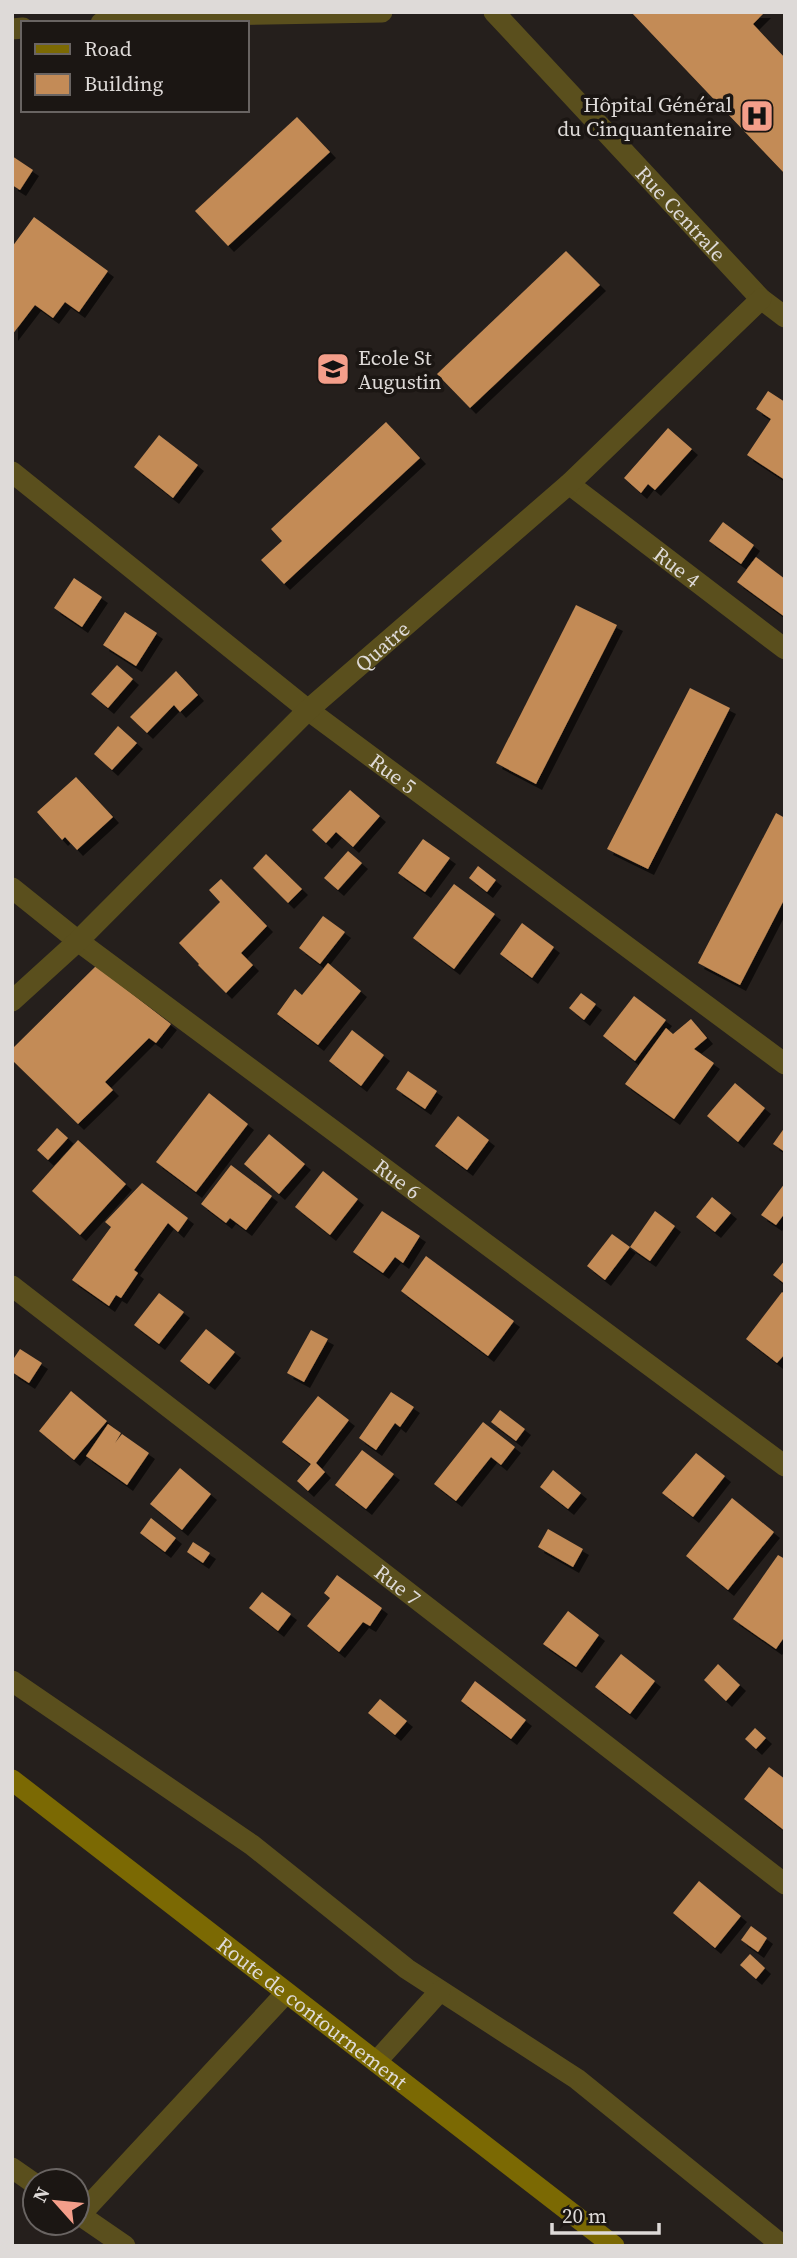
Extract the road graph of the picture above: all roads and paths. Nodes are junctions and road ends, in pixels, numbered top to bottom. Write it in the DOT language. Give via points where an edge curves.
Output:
graph roads {
  1 [pos="382,12"];
  2 [pos="494,12"];
  3 [pos="212,14"];
  4 [pos="126,21"];
  5 [pos="761,299"];
  6 [pos="785,317"];
  7 [pos="12,472"];
  8 [pos="569,484"];
  9 [pos="785,649"];
  10 [pos="308,710"];
  11 [pos="12,888"];
  12 [pos="78,941"];
  13 [pos="12,1001"];
  14 [pos="785,1064"];
  15 [pos="12,1286"];
  16 [pos="785,1466"];
  17 [pos="12,1681"];
  18 [pos="12,1780"];
  19 [pos="785,1884"];
  20 [pos="440,1991"];
  21 [pos="286,1993"];
  22 [pos="376,2062"];
  23 [pos="91,2200"];
  24 [pos="91,2223"];
  25 [pos="125,2246"];
  26 [pos="614,2246"];
  27 [pos="783,2246"];
  1 -- 3 [label="street"];
  2 -- 5 [label="street, Rue Centrale"];
  3 -- 4 [label="street"];
  5 -- 6 [label="street, Rue Centrale"];
  5 -- 8 [label="street, Quatre"];
  7 -- 10 [label="street, Rue 5"];
  8 -- 9 [label="street, Rue 4"];
  8 -- 10 [label="street, Quatre"];
  10 -- 12 [label="street, Quatre"];
  10 -- 14 [label="street, Rue 5"];
  11 -- 12 [label="street, Rue 6"];
  12 -- 13 [label="street, Quatre"];
  12 -- 16 [label="street, Rue 6"];
  15 -- 19 [label="street, Rue 7"];
  17 -- 20 [label="street" via="252,1845"];
  18 -- 21 [label="street, Route de contournement"];
  20 -- 22 [label="street"];
  20 -- 27 [label="street" via="577,2079"];
  21 -- 22 [label="street, Route de contournement"];
  21 -- 23 [label="street"];
  22 -- 26 [label="street, Route de contournement"];
  24 -- 25 [label="street"];
}
